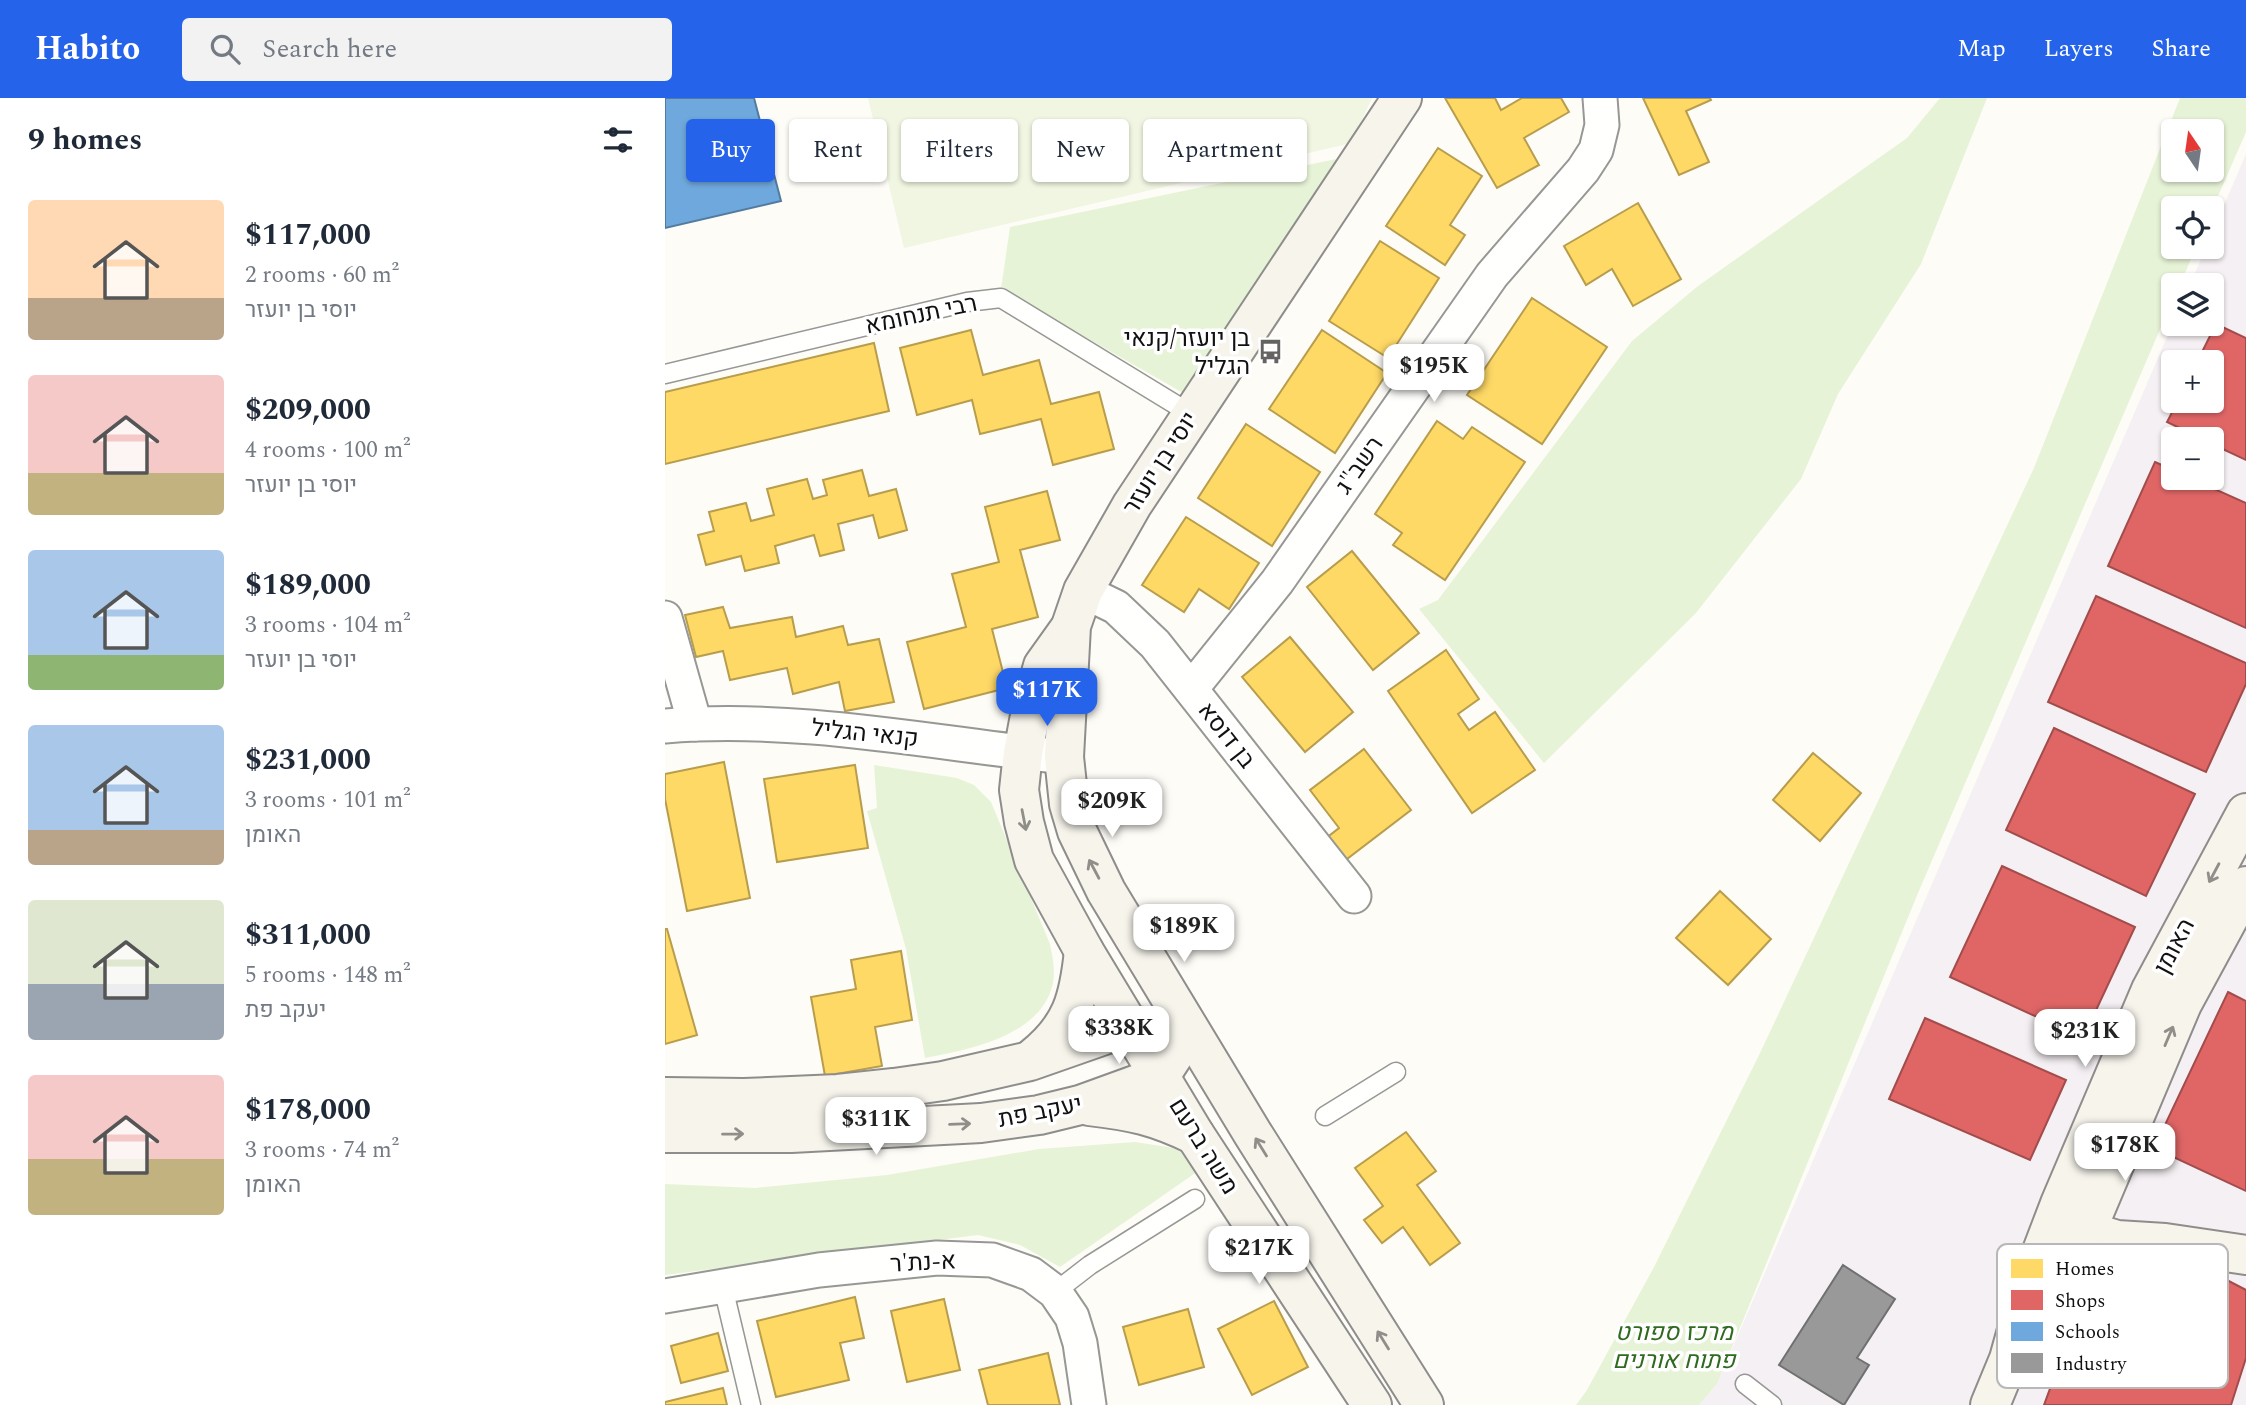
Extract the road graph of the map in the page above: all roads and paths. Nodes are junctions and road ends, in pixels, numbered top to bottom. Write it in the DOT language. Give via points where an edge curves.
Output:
graph roads {
  1 [pos="1402,98"];
  2 [pos="1600,98"];
  3 [pos="665,374"];
  4 [pos="1191,414"];
  5 [pos="1077,609"];
  6 [pos="665,618"];
  7 [pos="1191,689"];
  8 [pos="680,725"];
  9 [pos="1023,753"];
  10 [pos="1064,757"];
  11 [pos="2246,813"];
  12 [pos="2246,886"];
  13 [pos="1354,896"];
  14 [pos="1084,951"];
  15 [pos="1130,1026"];
  16 [pos="1189,1031"];
  17 [pos="1030,1061"];
  18 [pos="1396,1072"];
  19 [pos="1160,1076"];
  20 [pos="665,1097"];
  21 [pos="1080,1105"];
  22 [pos="1325,1116"];
  23 [pos="665,1133"];
  24 [pos="1195,1135"];
  25 [pos="1195,1199"];
  26 [pos="2060,1204"];
  27 [pos="2092,1217"];
  28 [pos="2045,1244"];
  29 [pos="2080,1244"];
  30 [pos="2172,1244"];
  31 [pos="2228,1252"];
  32 [pos="2246,1255"];
  33 [pos="723,1287"];
  34 [pos="1055,1292"];
  35 [pos="665,1296"];
  36 [pos="1745,1384"];
  37 [pos="1997,1388"];
  38 [pos="751,1405"];
  39 [pos="1089,1405"];
  40 [pos="1372,1405"];
  41 [pos="1424,1405"];
  42 [pos="1772,1405"];
  43 [pos="1990,1405"];
  1 -- 4 [label="street, יוסי בן יועזר"];
  2 -- 7 [label="street, רשב\"ג" via="1602,125 1596,150 1583,170 1492,275 1277,582"];
  3 -- 4 [label="lane, רבי תנחומא" via="967,302 1002,299"];
  4 -- 5 [label="street, יוסי בן יועזר" via="1132,505"];
  5 -- 7 [label="street, בן דוסא" via="1115,607 1155,644"];
  5 -- 9 [label="street, יוסי בן יועזר" via="1043,666"];
  5 -- 10 [label="street, יוסי בן יועזר"];
  6 -- 8 [label="street"];
  7 -- 13 [label="street, בן דוסא"];
  8 -- 9 [label="street, קנאי הגליל" via="816,727"];
  9 -- 10 [label="street, קנאי הגליל"];
  9 -- 14 [label="street, יוסי בן יועזר, one-way" via="1019,790 1034,860"];
  16 -- 10 [label="street, יוסי בן יועזר, one-way" via="1088,859 1069,804"];
  11 -- 26 [label="street, האומן, one-way" via="2151,989"];
  27 -- 12 [label="street, האומן, one-way" via="2182,1004"];
  14 -- 15 [label="street, יוסי בן יועזר"];
  14 -- 17 [label="street" via="1070,1016 1057,1037"];
  15 -- 16 [label="street, יעקב פת"];
  15 -- 17 [label="street, יעקב פת"];
  15 -- 19 [label="street, משה ברעם"];
  16 -- 19 [label="street"];
  41 -- 16 [label="street, משה ברעם, one-way"];
  17 -- 20 [label="street, יעקב פת" via="943,1081 838,1094"];
  18 -- 22 [label="lane"];
  19 -- 21 [label="street, יעקב פת"];
  19 -- 24 [label="street, משה ברעם"];
  23 -- 21 [label="street, יעקב פת, one-way" via="792,1133 981,1123"];
  21 -- 24 [label="street" via="1132,1111"];
  24 -- 40 [label="street, משה ברעם"];
  25 -- 34 [label="lane"];
  26 -- 27 [label="street"];
  26 -- 28 [label="street, האומן"];
  27 -- 29 [label="street, האומן"];
  27 -- 30 [label="street" via="2108,1208"];
  31 -- 32 [label="street"];
  33 -- 34 [label="street, א-נת'ר" via="818,1270 937,1258 992,1260 1031,1274"];
  33 -- 35 [label="street, א-נת'ר"];
  33 -- 38 [label="lane"];
  34 -- 39 [label="street, א-נת'ר" via="1072,1317 1080,1343"];
  36 -- 42 [label="lane"];
  37 -- 43 [label="street, האומן"];
}
